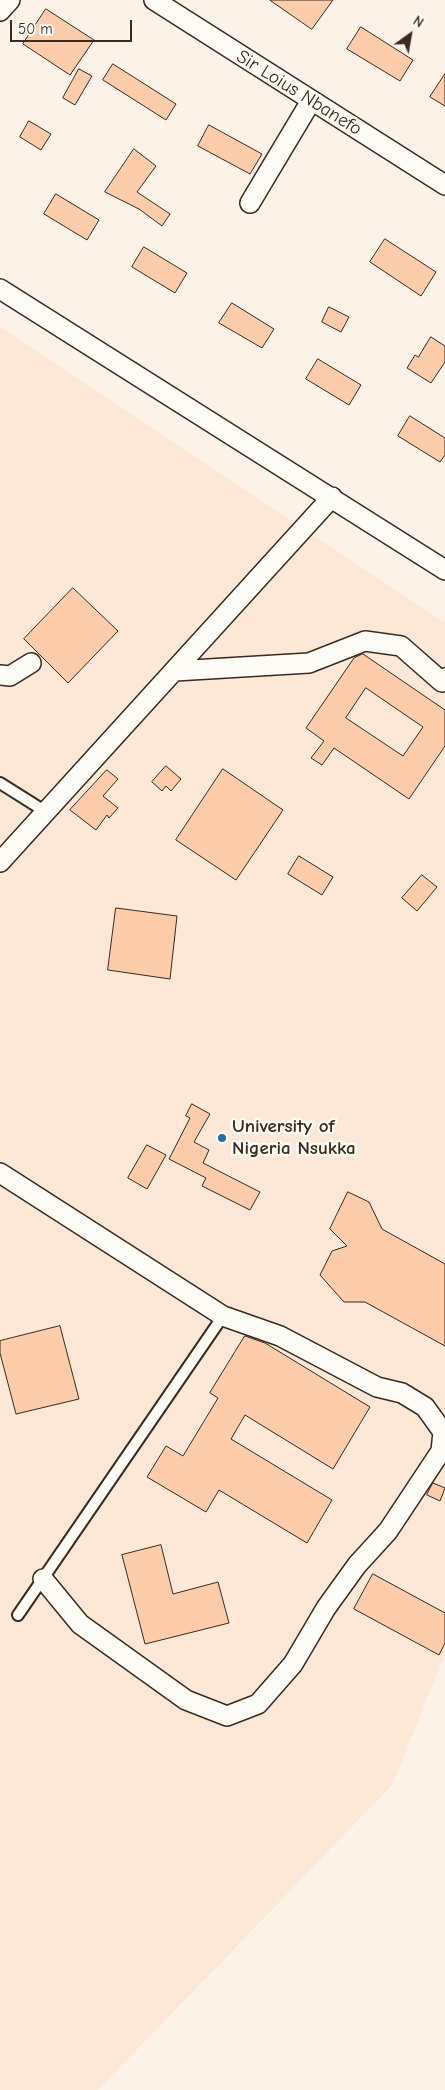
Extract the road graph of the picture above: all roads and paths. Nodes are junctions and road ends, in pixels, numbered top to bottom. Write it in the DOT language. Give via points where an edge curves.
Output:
graph roads {
  1 [pos="10,0"];
  2 [pos="154,0"];
  3 [pos="0,11"];
  4 [pos="311,101"];
  5 [pos="445,185"];
  6 [pos="250,203"];
  7 [pos="0,289"];
  8 [pos="332,498"];
  9 [pos="445,570"];
  10 [pos="31,663"];
  11 [pos="175,671"];
  12 [pos="0,675"];
  13 [pos="444,681"];
  14 [pos="0,783"];
  15 [pos="46,812"];
  16 [pos="0,862"];
  17 [pos="0,1173"];
  18 [pos="223,1316"];
  19 [pos="42,1579"];
  20 [pos="18,1615"];
  1 -- 3 [label="street"];
  2 -- 4 [label="street, Sir Loius Nbanefo"];
  4 -- 5 [label="street, Sir Loius Nbanefo"];
  4 -- 6 [label="street"];
  7 -- 8 [label="street"];
  8 -- 9 [label="street"];
  8 -- 11 [label="street"];
  10 -- 12 [label="street" via="10,676"];
  11 -- 13 [label="street" via="309,663 365,641 401,646"];
  11 -- 15 [label="street"];
  14 -- 15 [label="lane"];
  15 -- 16 [label="street"];
  17 -- 18 [label="street"];
  18 -- 19 [label="lane"];
  18 -- 19 [label="street" via="280,1336 377,1387 402,1393 425,1407 443,1432 441,1451 388,1531 357,1565 326,1608 293,1664 258,1704 227,1716 186,1700 80,1624"];
  19 -- 20 [label="lane"];
}
